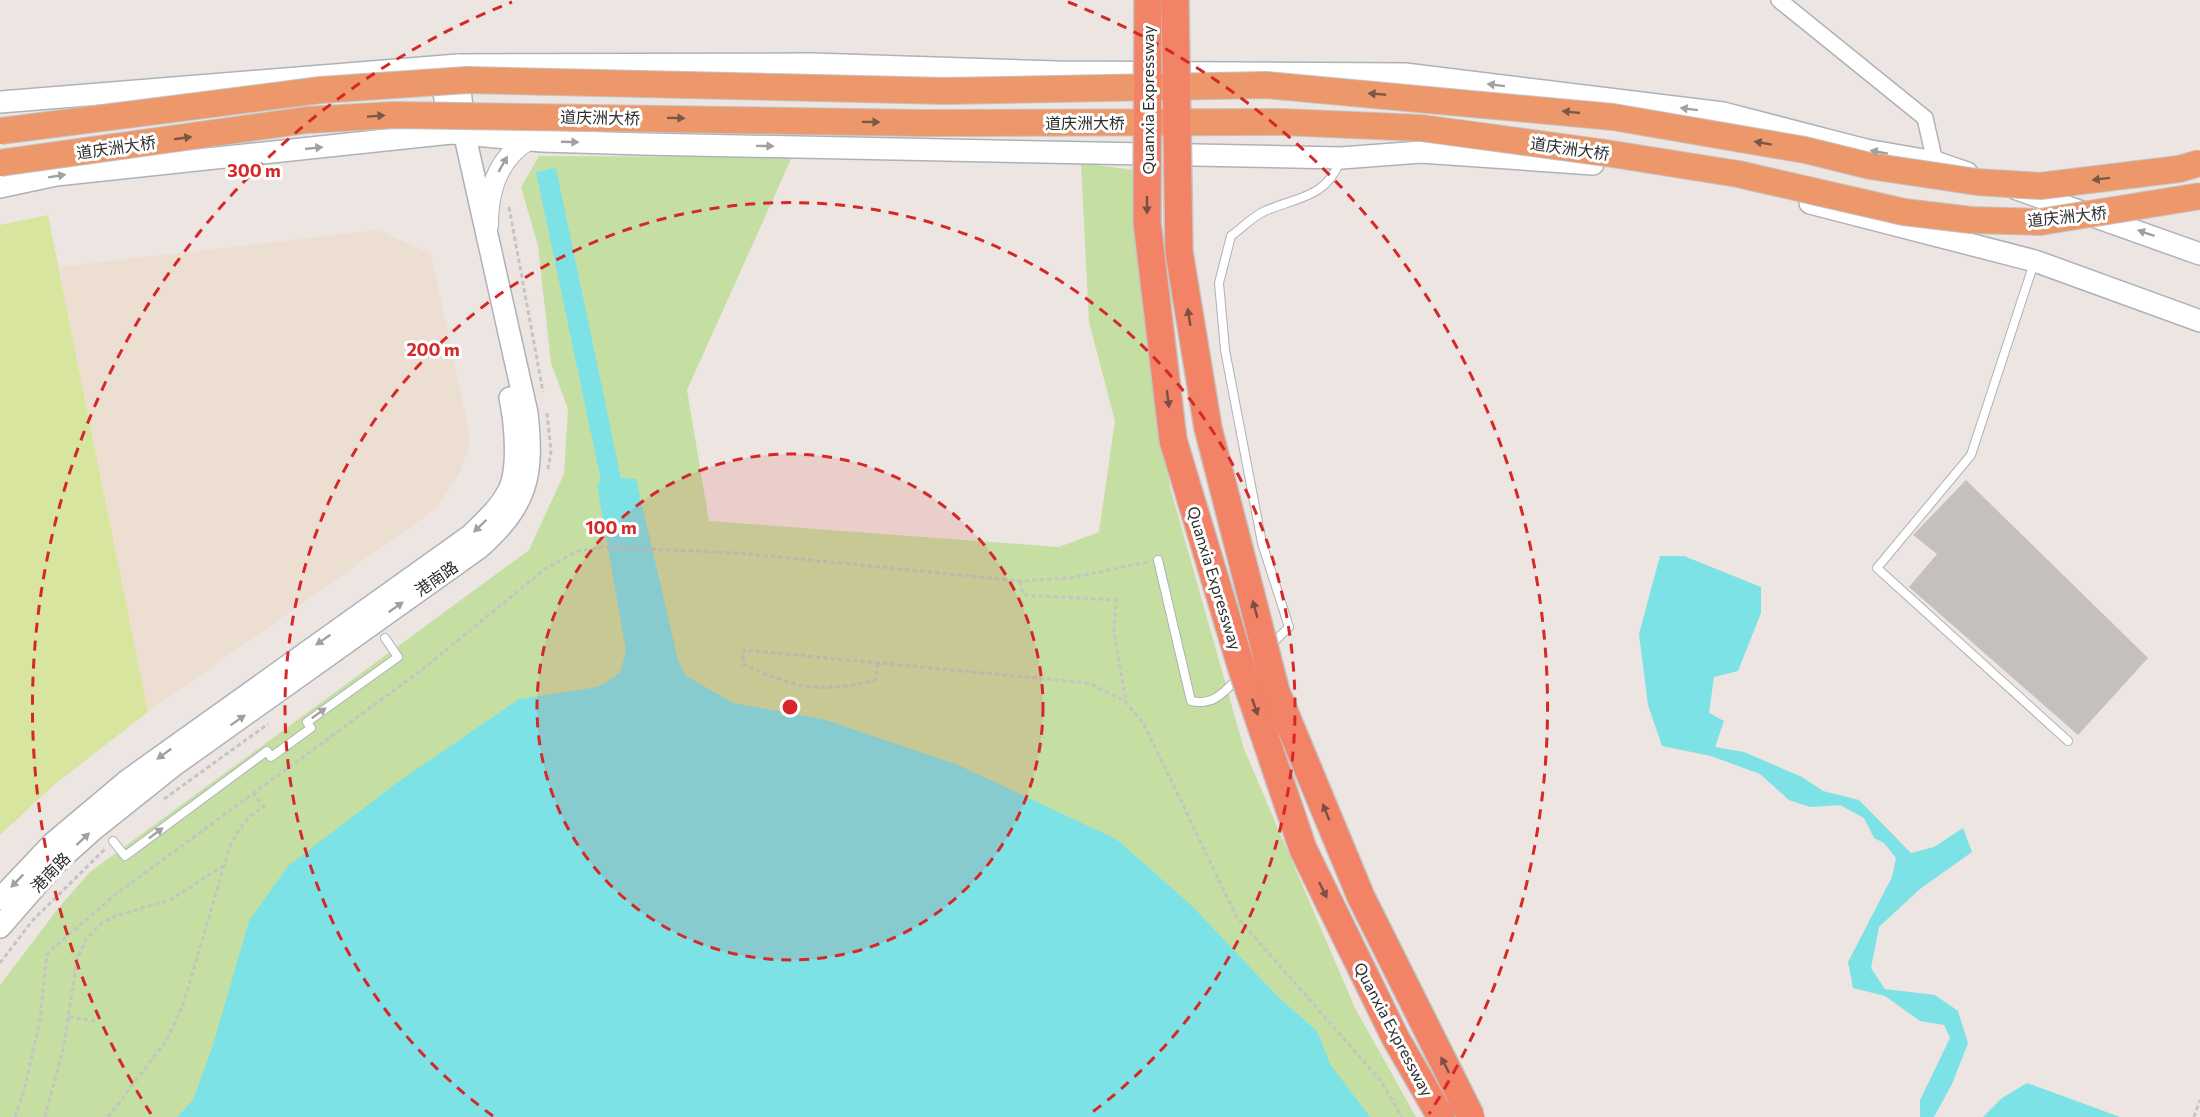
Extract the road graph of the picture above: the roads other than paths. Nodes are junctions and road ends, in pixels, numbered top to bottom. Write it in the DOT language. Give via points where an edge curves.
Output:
graph roads {
  1 [pos="1148,0"];
  2 [pos="1175,0"];
  3 [pos="1779,0"];
  4 [pos="449,65"];
  5 [pos="0,102"];
  6 [pos="0,131"];
  7 [pos="457,132"];
  8 [pos="530,140"];
  9 [pos="1341,158"];
  10 [pos="1935,162"];
  11 [pos="0,163"];
  12 [pos="2200,163"];
  13 [pos="0,188"];
  14 [pos="2200,196"];
  15 [pos="488,240"];
  16 [pos="2200,254"];
  17 [pos="2034,261"];
  18 [pos="2200,321"];
  19 [pos="1158,560"];
  20 [pos="386,638"];
  21 [pos="1258,658"];
  22 [pos="1250,666"];
  23 [pos="2068,741"];
  24 [pos="113,841"];
  25 [pos="0,898"];
  26 [pos="0,927"];
  27 [pos="1441,1117"];
  28 [pos="1471,1117"];
  1 -- 27 [label="highway, Quanxia Expressway, one-way, bridge" via="1147,222 1173,440 1242,669 1303,849 1395,1037"];
  28 -- 2 [label="highway, Quanxia Expressway, one-way, bridge" via="1361,897 1276,692 1208,428 1179,252"];
  3 -- 10 [label="street" via="1925,118"];
  4 -- 5 [label="main road"];
  4 -- 7 [label="main road, 港南路"];
  10 -- 4 [label="main road, one-way" via="1866,150 1723,113 1405,74 1057,72 812,64"];
  12 -- 6 [label="highway, 道庆洲大桥, one-way, bridge" via="2040,186 1977,182 1870,166 1805,150 1613,117 1266,85 945,91 467,80 321,90"];
  7 -- 8 [label="main road"];
  13 -- 7 [label="main road, one-way" via="56,176"];
  7 -- 15 [label="main road, 港南路"];
  7 -- 25 [label="main road, 港南路, one-way" via="513,414 515,452 510,489 495,512 471,535 92,809 52,843"];
  8 -- 9 [label="main road, one-way"];
  15 -- 8 [label="street, one-way" via="488,210 495,179 514,148"];
  9 -- 17 [label="main road" via="1421,152 1562,160 1726,182"];
  9 -- 21 [label="lane" via="1335,175 1324,187 1264,212 1231,236 1219,283 1225,350 1243,451 1262,543 1289,627"];
  16 -- 10 [label="main road, one-way"];
  11 -- 14 [label="highway, 道庆洲大桥, one-way, bridge" via="307,120 394,115 922,123 1282,122 1421,128 1606,153 1738,174 1904,212 1971,220 2040,222"];
  26 -- 15 [label="main road, 港南路, one-way" via="55,864 102,822 173,766 478,548 504,525 524,490 531,447"];
  17 -- 18 [label="main road"];
  17 -- 23 [label="lane" via="1971,455 1877,568"];
  19 -- 22 [label="lane" via="1191,701 1204,704 1218,697"];
  24 -- 20 [label="lane, one-way" via="125,856 267,751 271,757 311,728 307,722 398,657"];
}
